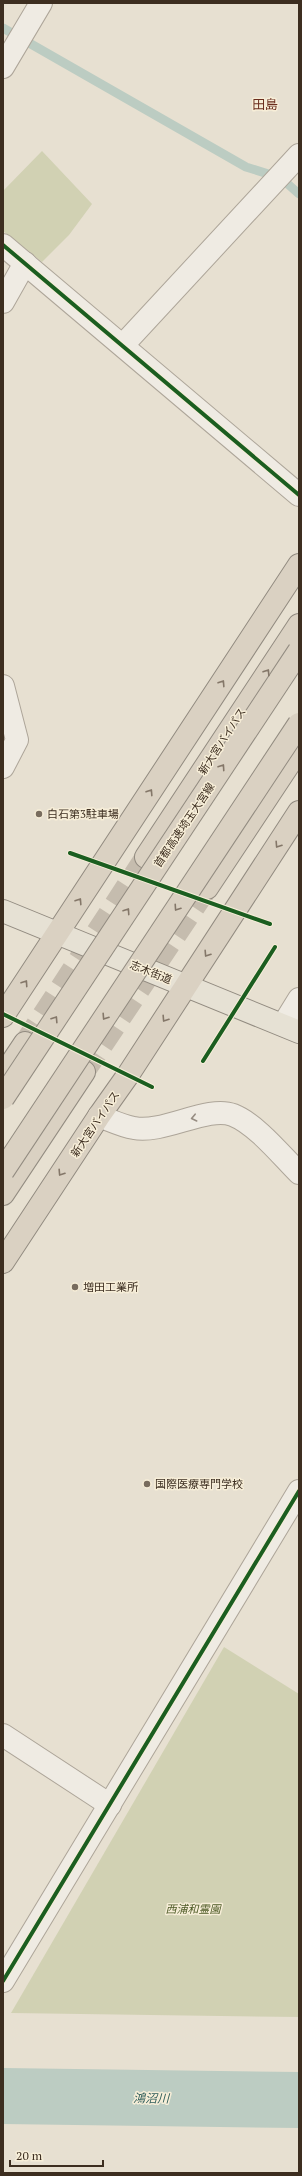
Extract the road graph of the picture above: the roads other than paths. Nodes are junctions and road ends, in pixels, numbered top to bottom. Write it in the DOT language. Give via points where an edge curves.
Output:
graph roads {
  1 [pos="41,3"];
  2 [pos="3,67"];
  3 [pos="299,155"];
  4 [pos="3,245"];
  5 [pos="25,263"];
  6 [pos="3,302"];
  7 [pos="123,345"];
  8 [pos="299,495"];
  9 [pos="299,565"];
  10 [pos="299,625"];
  11 [pos="299,651"];
  12 [pos="3,686"];
  13 [pos="299,724"];
  14 [pos="299,749"];
  15 [pos="3,767"];
  16 [pos="299,812"];
  17 [pos="146,857"];
  18 [pos="207,888"];
  19 [pos="3,911"];
  20 [pos="58,934"];
  21 [pos="186,986"];
  22 [pos="299,999"];
  23 [pos="3,1016"];
  24 [pos="291,1028"];
  25 [pos="25,1043"];
  26 [pos="84,1072"];
  27 [pos="3,1076"];
  28 [pos="3,1098"];
  29 [pos="99,1116"];
  30 [pos="3,1171"];
  31 [pos="299,1173"];
  32 [pos="3,1194"];
  33 [pos="3,1262"];
  34 [pos="299,1491"];
  35 [pos="3,1735"];
  36 [pos="110,1805"];
  37 [pos="3,1981"];
  1 -- 2 [label="street"];
  3 -- 7 [label="street"];
  4 -- 5 [label="street"];
  5 -- 6 [label="street"];
  5 -- 7 [label="street"];
  7 -- 8 [label="street"];
  20 -- 9 [label="highway, one-way"];
  17 -- 10 [label="highway, 新大宮バイパス, one-way"];
  28 -- 11 [label="highway, 首都高速埼玉大宮線, one-way, bridge"];
  12 -- 15 [label="street" via="18,740"];
  13 -- 30 [label="highway, one-way, bridge"];
  14 -- 18 [label="highway"];
  16 -- 21 [label="highway, 新大宮バイパス, one-way"];
  19 -- 20 [label="main road, 志木街道"];
  20 -- 21 [label="main road, 志木街道"];
  23 -- 20 [label="highway, one-way"];
  21 -- 24 [label="main road, 志木街道"];
  21 -- 29 [label="highway, 新大宮バイパス, one-way"];
  22 -- 24 [label="street"];
  25 -- 27 [label="highway"];
  26 -- 32 [label="highway"];
  31 -- 29 [label="street, one-way" via="254,1128 232,1114 215,1113 162,1126 134,1128"];
  29 -- 33 [label="highway, 新大宮バイパス, one-way"];
  34 -- 36 [label="street"];
  35 -- 36 [label="street"];
  36 -- 37 [label="street"];
}
